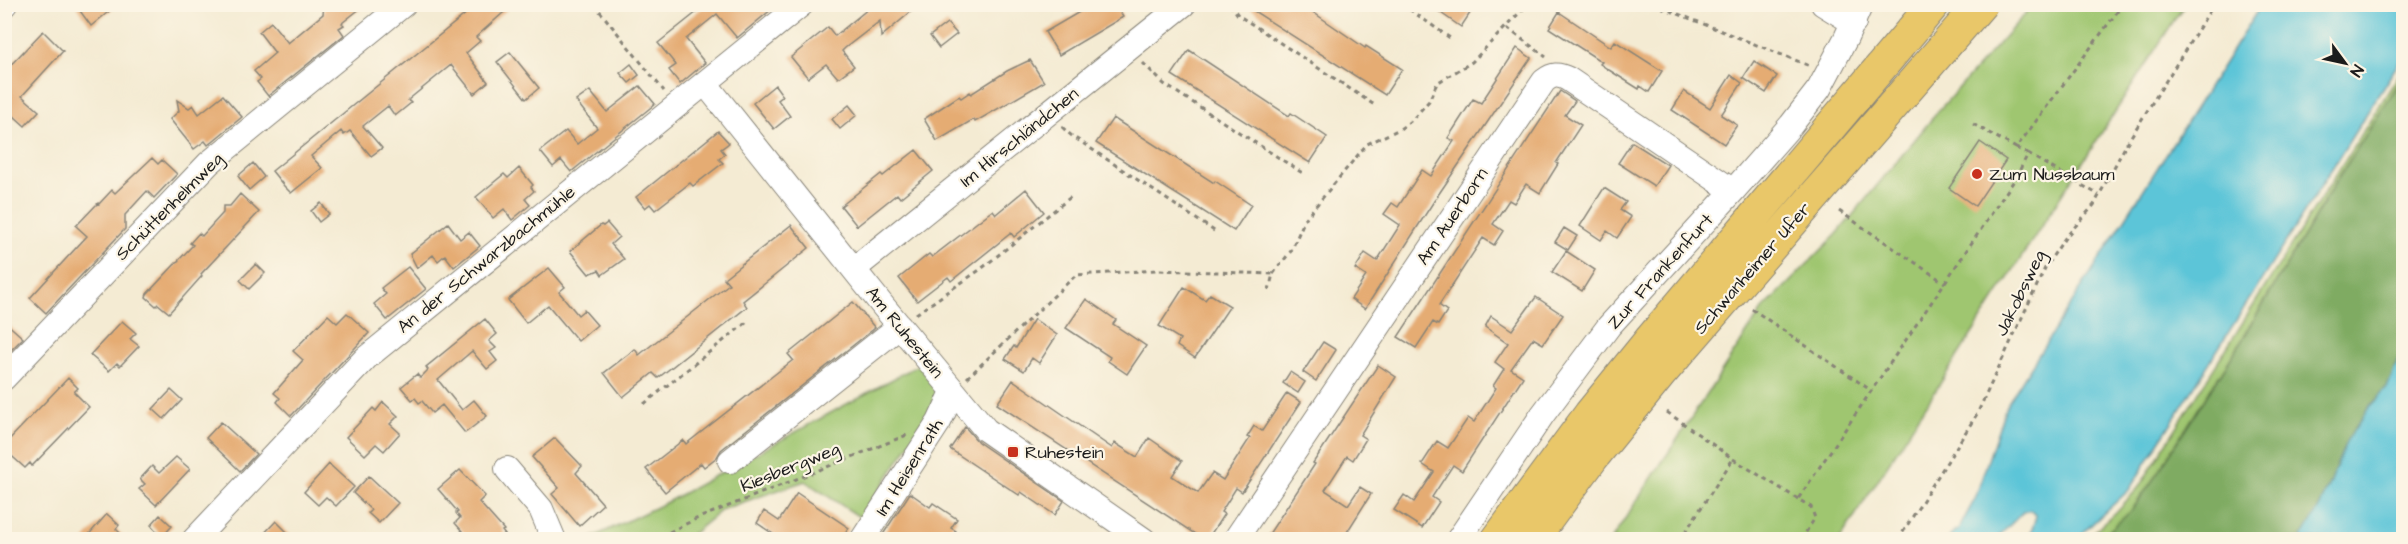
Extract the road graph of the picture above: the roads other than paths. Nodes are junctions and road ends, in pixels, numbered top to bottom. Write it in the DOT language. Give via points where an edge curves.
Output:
graph roads {
  1 [pos="404,4"];
  2 [pos="802,4"];
  3 [pos="1184,4"];
  4 [pos="1823,4"];
  5 [pos="1934,4"];
  6 [pos="1982,4"];
  7 [pos="1857,14"];
  8 [pos="705,83"];
  9 [pos="1733,191"];
  10 [pos="854,269"];
  11 [pos="900,326"];
  12 [pos="4,378"];
  13 [pos="953,392"];
  14 [pos="730,461"];
  15 [pos="507,469"];
  16 [pos="197,539"];
  17 [pos="554,540"];
  18 [pos="862,540"];
  19 [pos="1144,540"];
  20 [pos="1235,540"];
  21 [pos="1458,540"];
  22 [pos="1497,540"];
  23 [pos="1532,540"];
  1 -- 12 [label="street, Schüttenhelmweg" via="209,163"];
  2 -- 8 [label="street, An der Schwarzbachmühle"];
  3 -- 10 [label="street, Im Hirschländchen"];
  4 -- 7 [label="street"];
  5 -- 22 [label="main road, Schwanheimer Ufer" via="1650,340"];
  6 -- 23 [label="main road, Schwanheimer Ufer" via="1656,380"];
  7 -- 9 [label="street, Zur Frankenfurt" via="1819,89"];
  8 -- 10 [label="street, Am Ruhestein"];
  8 -- 16 [label="street, An der Schwarzbachmühle" via="366,358"];
  9 -- 20 [label="street, Am Auerborn" via="1568,79 1557,75 1544,81"];
  9 -- 21 [label="street, Zur Frankenfurt" via="1610,326 1543,414"];
  10 -- 11 [label="street, Am Ruhestein"];
  11 -- 13 [label="street, Am Ruhestein"];
  11 -- 14 [label="street"];
  13 -- 18 [label="street, Im Heisenrath" via="939,422"];
  13 -- 19 [label="street, Am Ruhestein" via="986,430"];
  15 -- 17 [label="street" via="541,509"];
}
